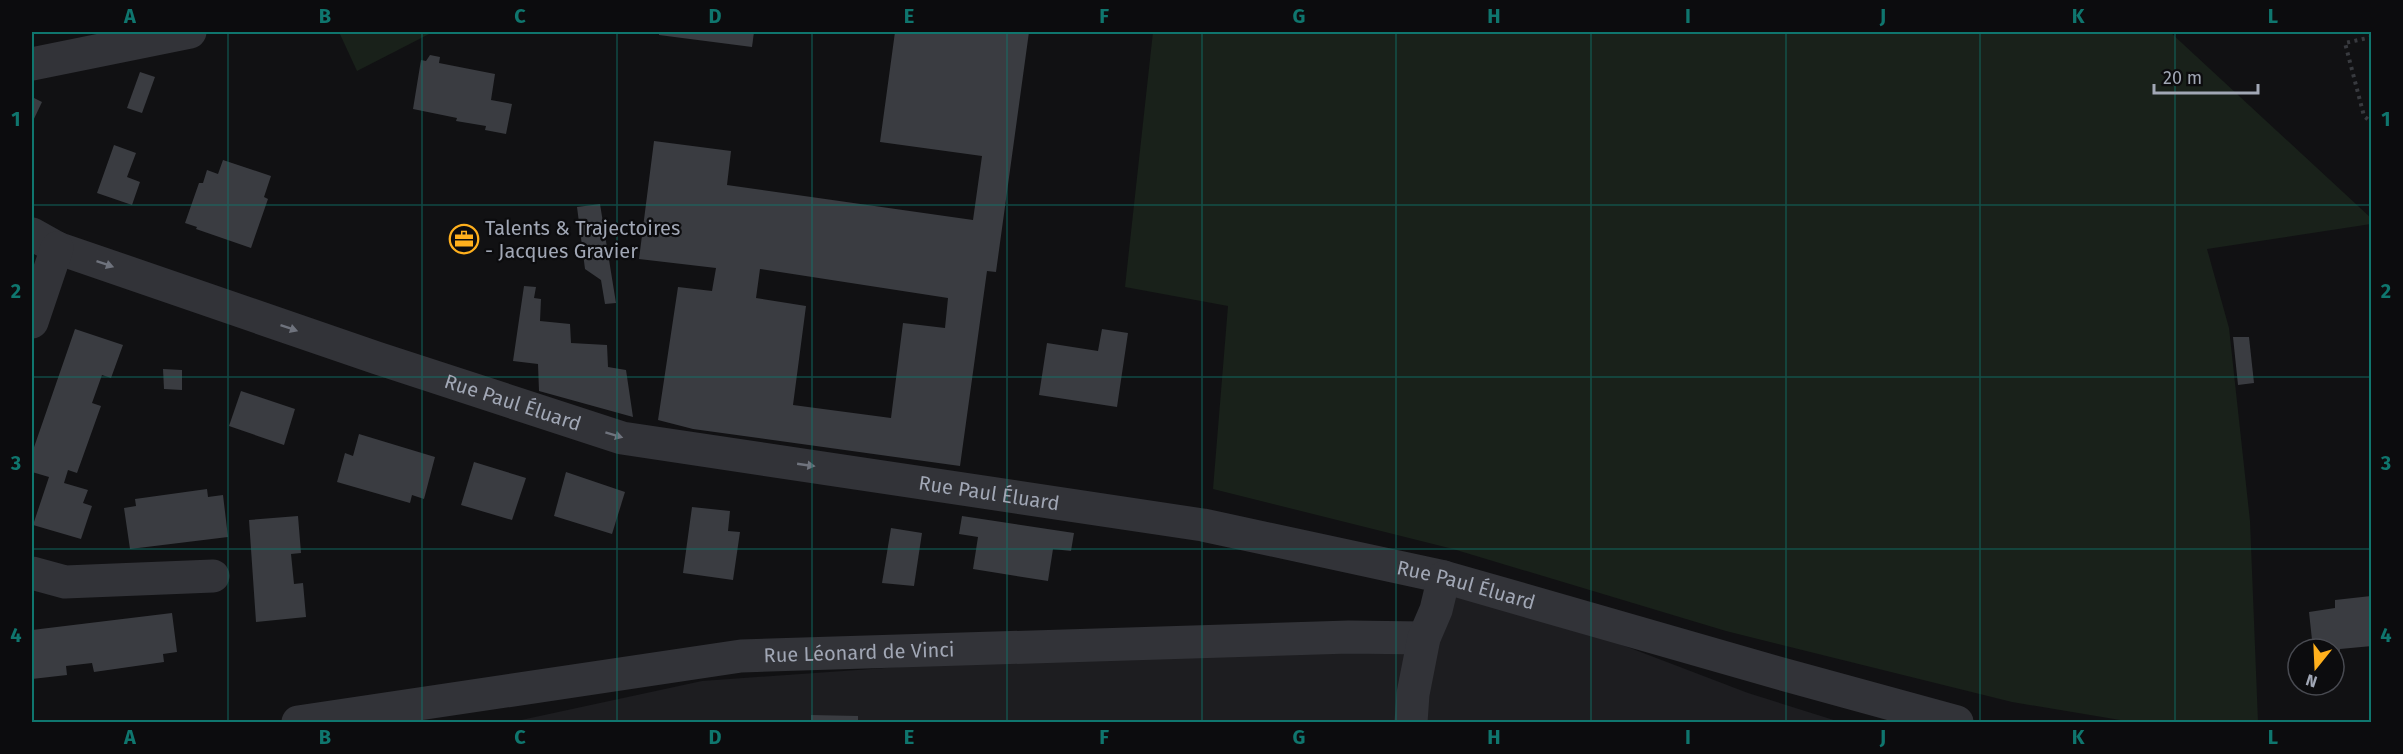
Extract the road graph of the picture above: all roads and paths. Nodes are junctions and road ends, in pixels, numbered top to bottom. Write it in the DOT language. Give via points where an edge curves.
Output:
graph roads {
  1 [pos="190,32"];
  2 [pos="2372,37"];
  3 [pos="32,64"];
  4 [pos="2372,123"];
  5 [pos="44,241"];
  6 [pos="32,322"];
  7 [pos="32,573"];
  8 [pos="213,576"];
  9 [pos="1444,576"];
  10 [pos="1424,639"];
  11 [pos="298,723"];
  12 [pos="1412,723"];
  13 [pos="1957,723"];
  1 -- 3 [label="street"];
  2 -- 4 [label="path" via="2345,43 2364,116"];
  5 -- 6 [label="street"];
  5 -- 9 [label="street, Rue Paul Éluard, one-way" via="377,358 621,438 1203,525"];
  7 -- 8 [label="street" via="65,582"];
  9 -- 10 [label="street"];
  9 -- 13 [label="street, Rue Paul Éluard"];
  10 -- 11 [label="street, Rue Léonard de Vinci" via="1348,637 741,656"];
  10 -- 12 [label="street" via="1413,694"];
}
